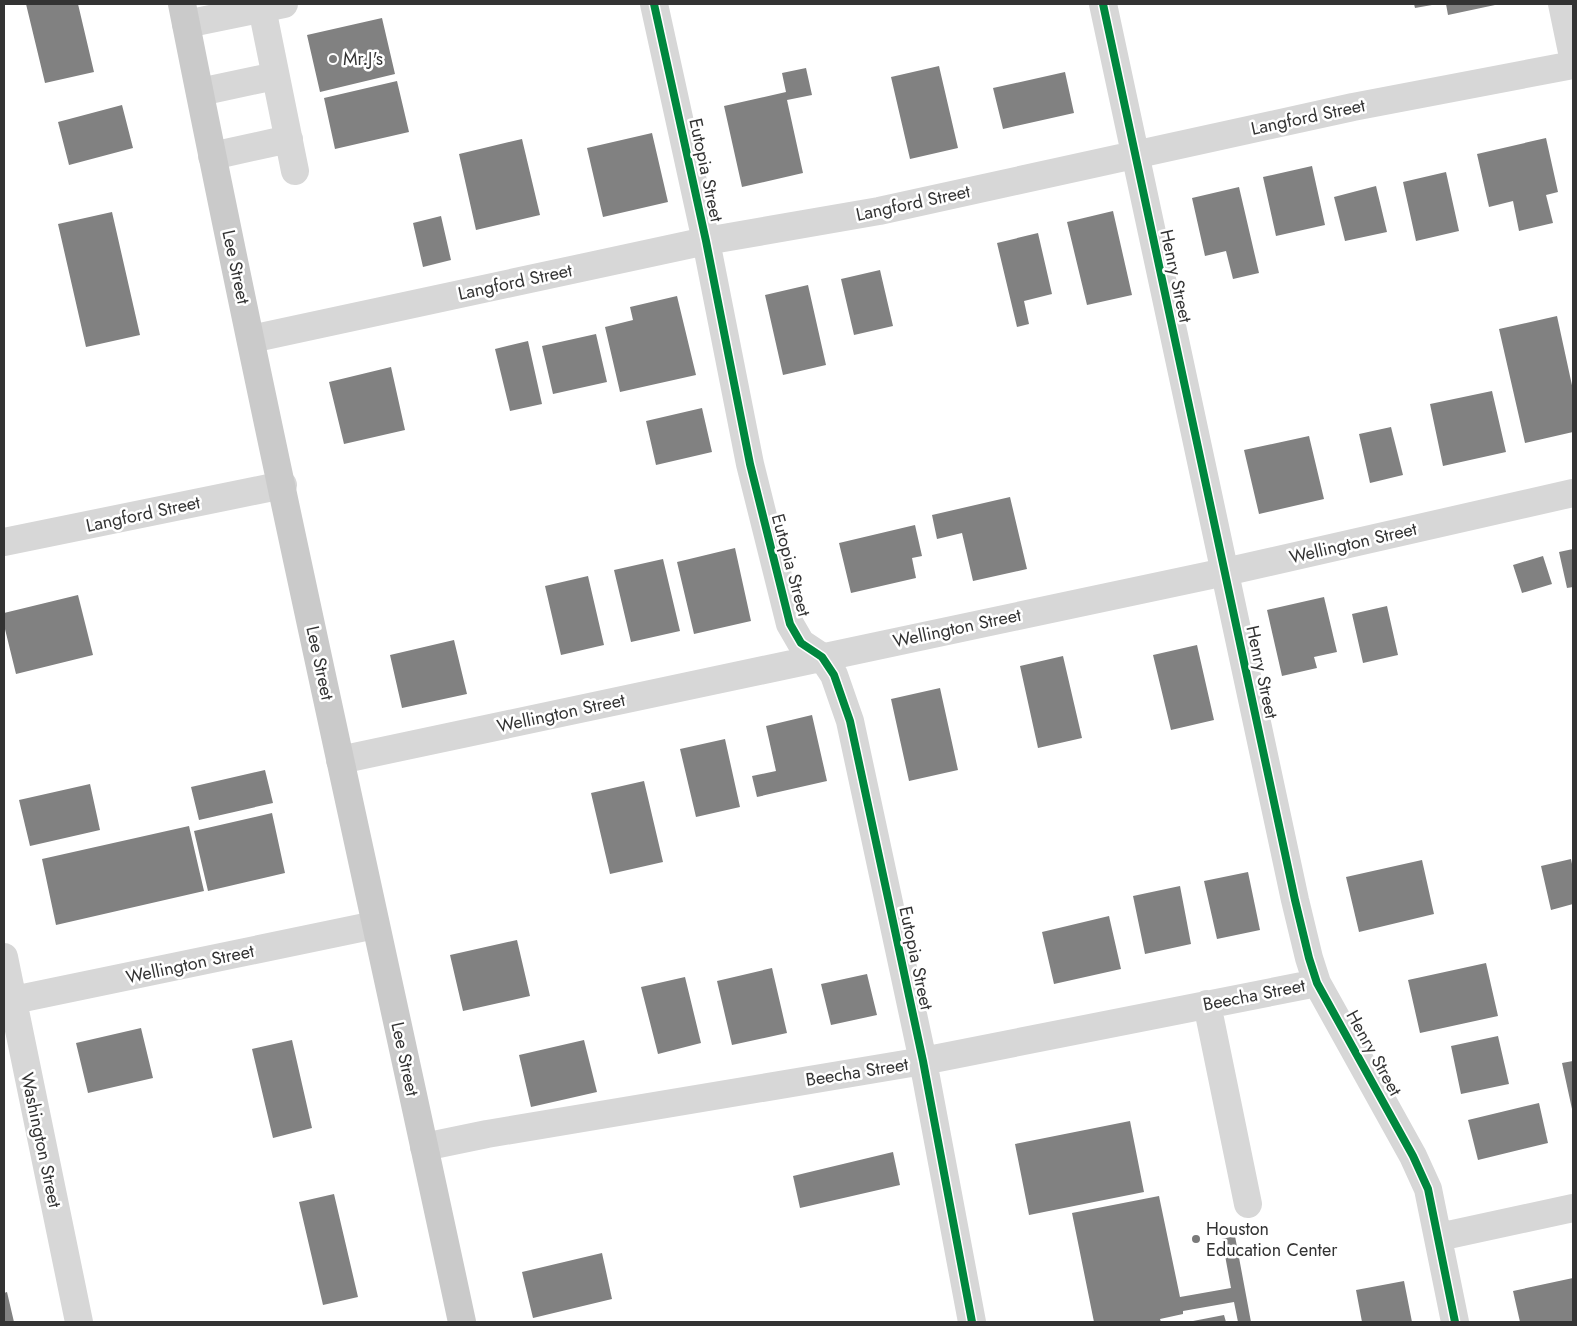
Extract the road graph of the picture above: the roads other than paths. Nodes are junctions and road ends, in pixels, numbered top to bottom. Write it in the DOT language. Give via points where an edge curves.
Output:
graph roads {
  1 [pos="654,4"];
  2 [pos="1103,4"];
  3 [pos="1562,4"];
  4 [pos="257,7"];
  5 [pos="184,14"];
  6 [pos="1573,57"];
  7 [pos="1573,65"];
  8 [pos="275,76"];
  9 [pos="200,92"];
  10 [pos="289,139"];
  11 [pos="1135,155"];
  12 [pos="212,156"];
  13 [pos="295,171"];
  14 [pos="706,241"];
  15 [pos="252,339"];
  16 [pos="283,485"];
  17 [pos="1573,494"];
  18 [pos="4,542"];
  19 [pos="1226,572"];
  20 [pos="822,657"];
  21 [pos="340,760"];
  22 [pos="375,926"];
  23 [pos="4,957"];
  24 [pos="1317,982"];
  25 [pos="8,1001"];
  26 [pos="1207,1004"];
  27 [pos="923,1061"];
  28 [pos="424,1147"];
  29 [pos="1248,1204"];
  30 [pos="1573,1208"];
  31 [pos="1439,1237"];
  32 [pos="79,1322"];
  33 [pos="462,1322"];
  34 [pos="972,1322"];
  35 [pos="1455,1322"];
  1 -- 14 [label="street, Eutopia Street"];
  2 -- 11 [label="street, Henry Street"];
  3 -- 6 [label="street"];
  4 -- 5 [label="street"];
  4 -- 8 [label="street"];
  5 -- 9 [label="main road, Lee Street"];
  7 -- 11 [label="street, Langford Street" via="1353,107"];
  8 -- 9 [label="street"];
  8 -- 10 [label="street"];
  9 -- 12 [label="main road, Lee Street"];
  10 -- 12 [label="street"];
  10 -- 13 [label="street"];
  11 -- 14 [label="street, Langford Street" via="879,212"];
  11 -- 19 [label="street, Henry Street"];
  12 -- 15 [label="main road, Lee Street"];
  14 -- 15 [label="street, Langford Street"];
  14 -- 20 [label="street, Eutopia Street" via="750,464 790,624 801,643"];
  15 -- 16 [label="main road, Lee Street"];
  16 -- 18 [label="street, Langford Street"];
  16 -- 21 [label="main road, Lee Street"];
  17 -- 19 [label="street, Wellington Street"];
  19 -- 20 [label="street, Wellington Street"];
  19 -- 24 [label="street, Henry Street" via="1295,900"];
  20 -- 21 [label="street, Wellington Street"];
  20 -- 27 [label="street, Eutopia Street" via="834,675 850,721"];
  21 -- 22 [label="main road, Lee Street"];
  22 -- 25 [label="street, Wellington Street"];
  22 -- 28 [label="main road, Lee Street"];
  23 -- 25 [label="street, Washington Street"];
  24 -- 26 [label="street, Beecha Street"];
  24 -- 31 [label="street, Henry Street" via="1413,1156 1428,1189"];
  25 -- 32 [label="street, Washington Street"];
  26 -- 27 [label="street, Beecha Street"];
  26 -- 29 [label="street"];
  27 -- 28 [label="street, Beecha Street"];
  27 -- 34 [label="street, Eutopia Street"];
  28 -- 33 [label="main road, Lee Street"];
  30 -- 31 [label="street"];
  31 -- 35 [label="street, Henry Street"];
}
